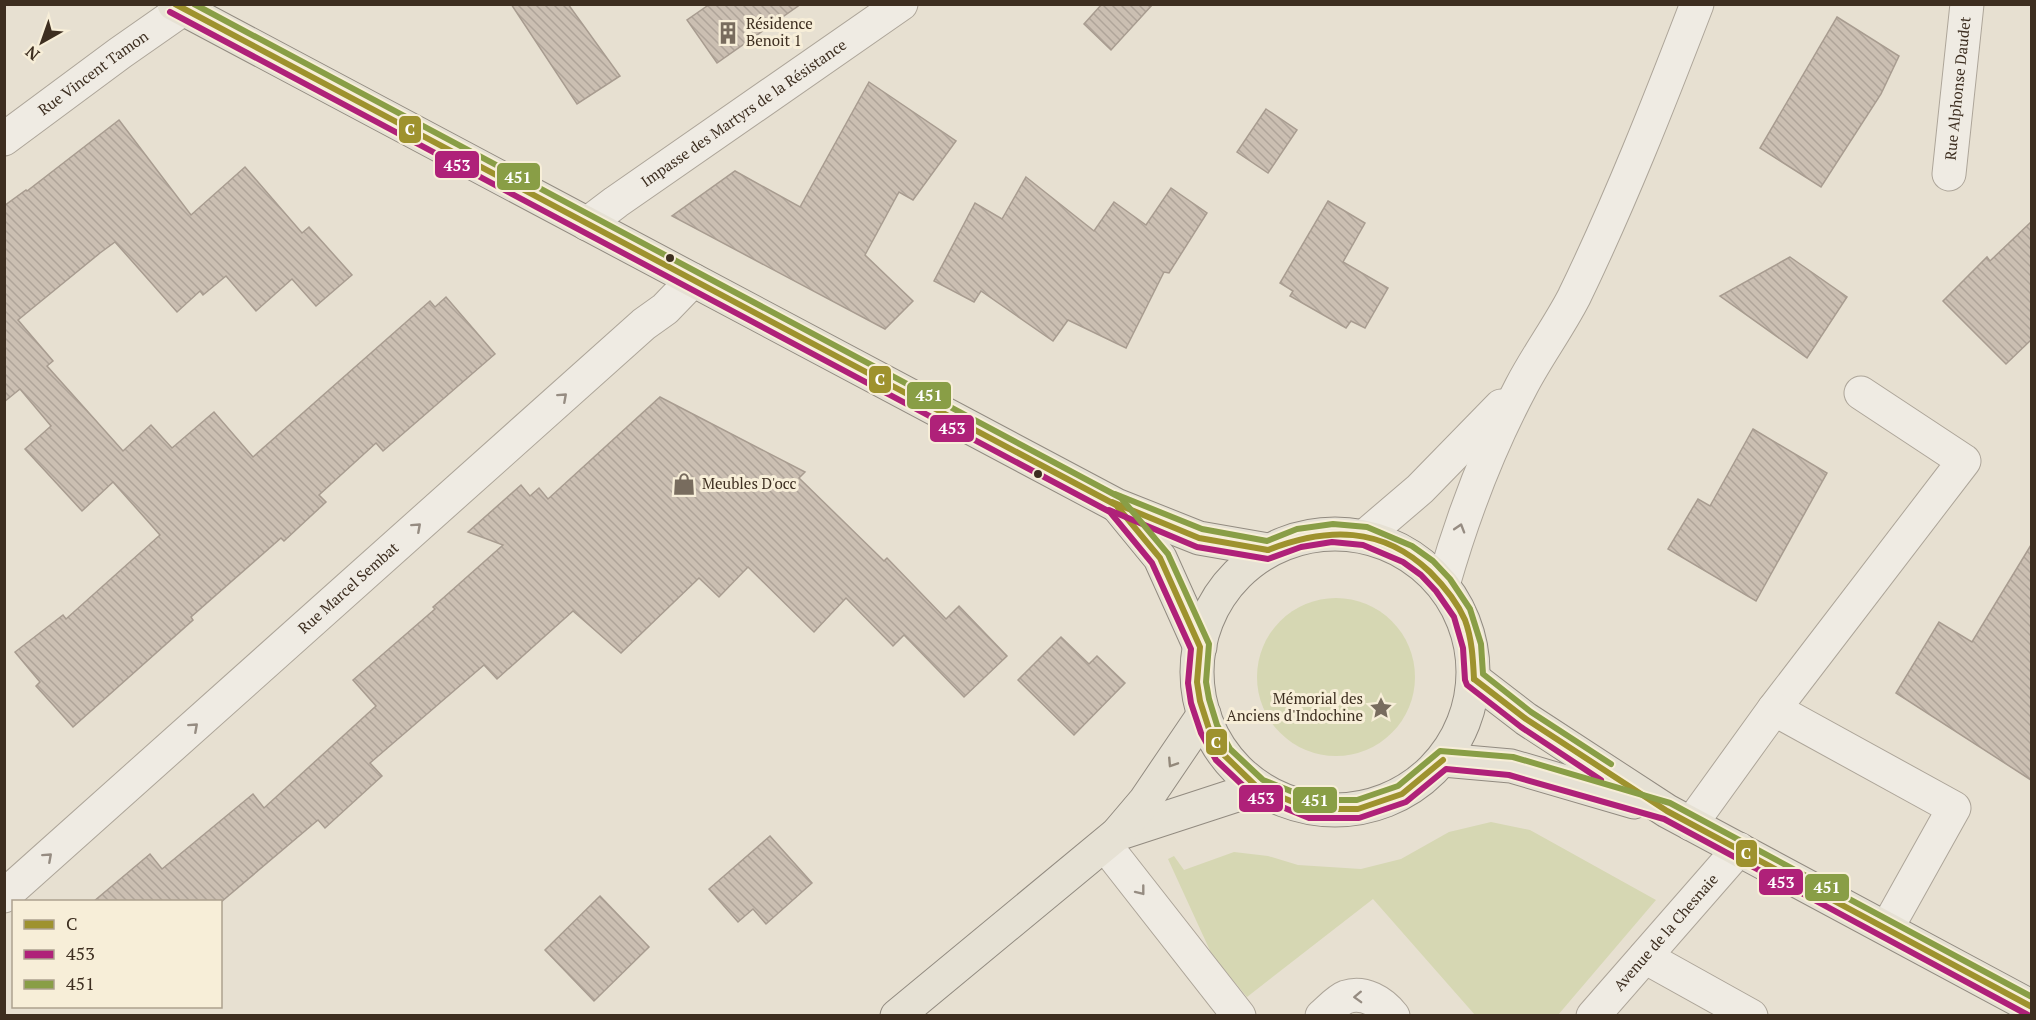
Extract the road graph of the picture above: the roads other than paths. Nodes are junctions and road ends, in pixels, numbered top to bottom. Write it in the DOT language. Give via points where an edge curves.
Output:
graph roads {
  1 [pos="901,4"];
  2 [pos="1697,4"];
  3 [pos="1967,4"];
  4 [pos="178,7"];
  5 [pos="4,139"];
  6 [pos="1949,174"];
  7 [pos="587,224"];
  8 [pos="693,280"];
  9 [pos="1521,386"];
  10 [pos="1861,393"];
  11 [pos="1116,505"];
  12 [pos="1365,536"];
  13 [pos="1268,550"];
  14 [pos="1443,585"];
  15 [pos="1200,646"];
  16 [pos="1474,679"];
  17 [pos="1774,709"];
  18 [pos="1204,714"];
  19 [pos="1443,760"];
  20 [pos="1258,788"];
  21 [pos="1679,818"];
  22 [pos="1111,840"];
  23 [pos="1739,849"];
  24 [pos="4,896"];
  25 [pos="1887,928"];
  26 [pos="1646,957"];
  27 [pos="2031,1006"];
  28 [pos="897,1016"];
  29 [pos="1239,1016"];
  30 [pos="1322,1016"];
  31 [pos="1393,1016"];
  32 [pos="1593,1016"];
  33 [pos="1751,1016"];
  1 -- 7 [label="street, Impasse des Martyrs de la Résistance"];
  2 -- 9 [label="street" via="1573,298"];
  3 -- 6 [label="street, Rue Alphonse Daudet"];
  4 -- 5 [label="street, Rue Vincent Tamon"];
  4 -- 7 [label="main road"];
  7 -- 8 [label="main road"];
  8 -- 11 [label="main road"];
  24 -- 8 [label="street, Rue Marcel Sembat, one-way"];
  9 -- 12 [label="street" via="1420,489"];
  14 -- 9 [label="street, one-way" via="1461,522"];
  10 -- 17 [label="street" via="1964,461"];
  11 -- 13 [label="main road" via="1199,538"];
  11 -- 15 [label="main road" via="1160,558"];
  12 -- 13 [label="main road" via="1332,533 1299,538"];
  12 -- 14 [label="main road" via="1408,554"];
  13 -- 15 [label="main road" via="1240,571 1218,597 1203,628"];
  14 -- 16 [label="main road" via="1462,613 1472,646"];
  15 -- 18 [label="main road" via="1197,682"];
  16 -- 19 [label="main road" via="1464,725"];
  16 -- 21 [label="main road" via="1526,719"];
  17 -- 21 [label="street"];
  17 -- 25 [label="street" via="1954,808"];
  18 -- 20 [label="main road" via="1223,754"];
  18 -- 22 [label="main road, one-way" via="1145,801"];
  19 -- 20 [label="main road" via="1402,794 1358,809 1311,809"];
  19 -- 21 [label="main road" via="1511,766"];
  20 -- 22 [label="main road"];
  21 -- 23 [label="main road"];
  22 -- 28 [label="main road"];
  22 -- 29 [label="street, one-way"];
  23 -- 25 [label="main road"];
  23 -- 26 [label="street, Avenue de la Chesnaie"];
  25 -- 27 [label="main road"];
  26 -- 32 [label="street, Avenue de la Chesnaie"];
  26 -- 33 [label="street"];
  31 -- 30 [label="street, one-way" via="1386,1006 1367,996 1346,998"];
}
